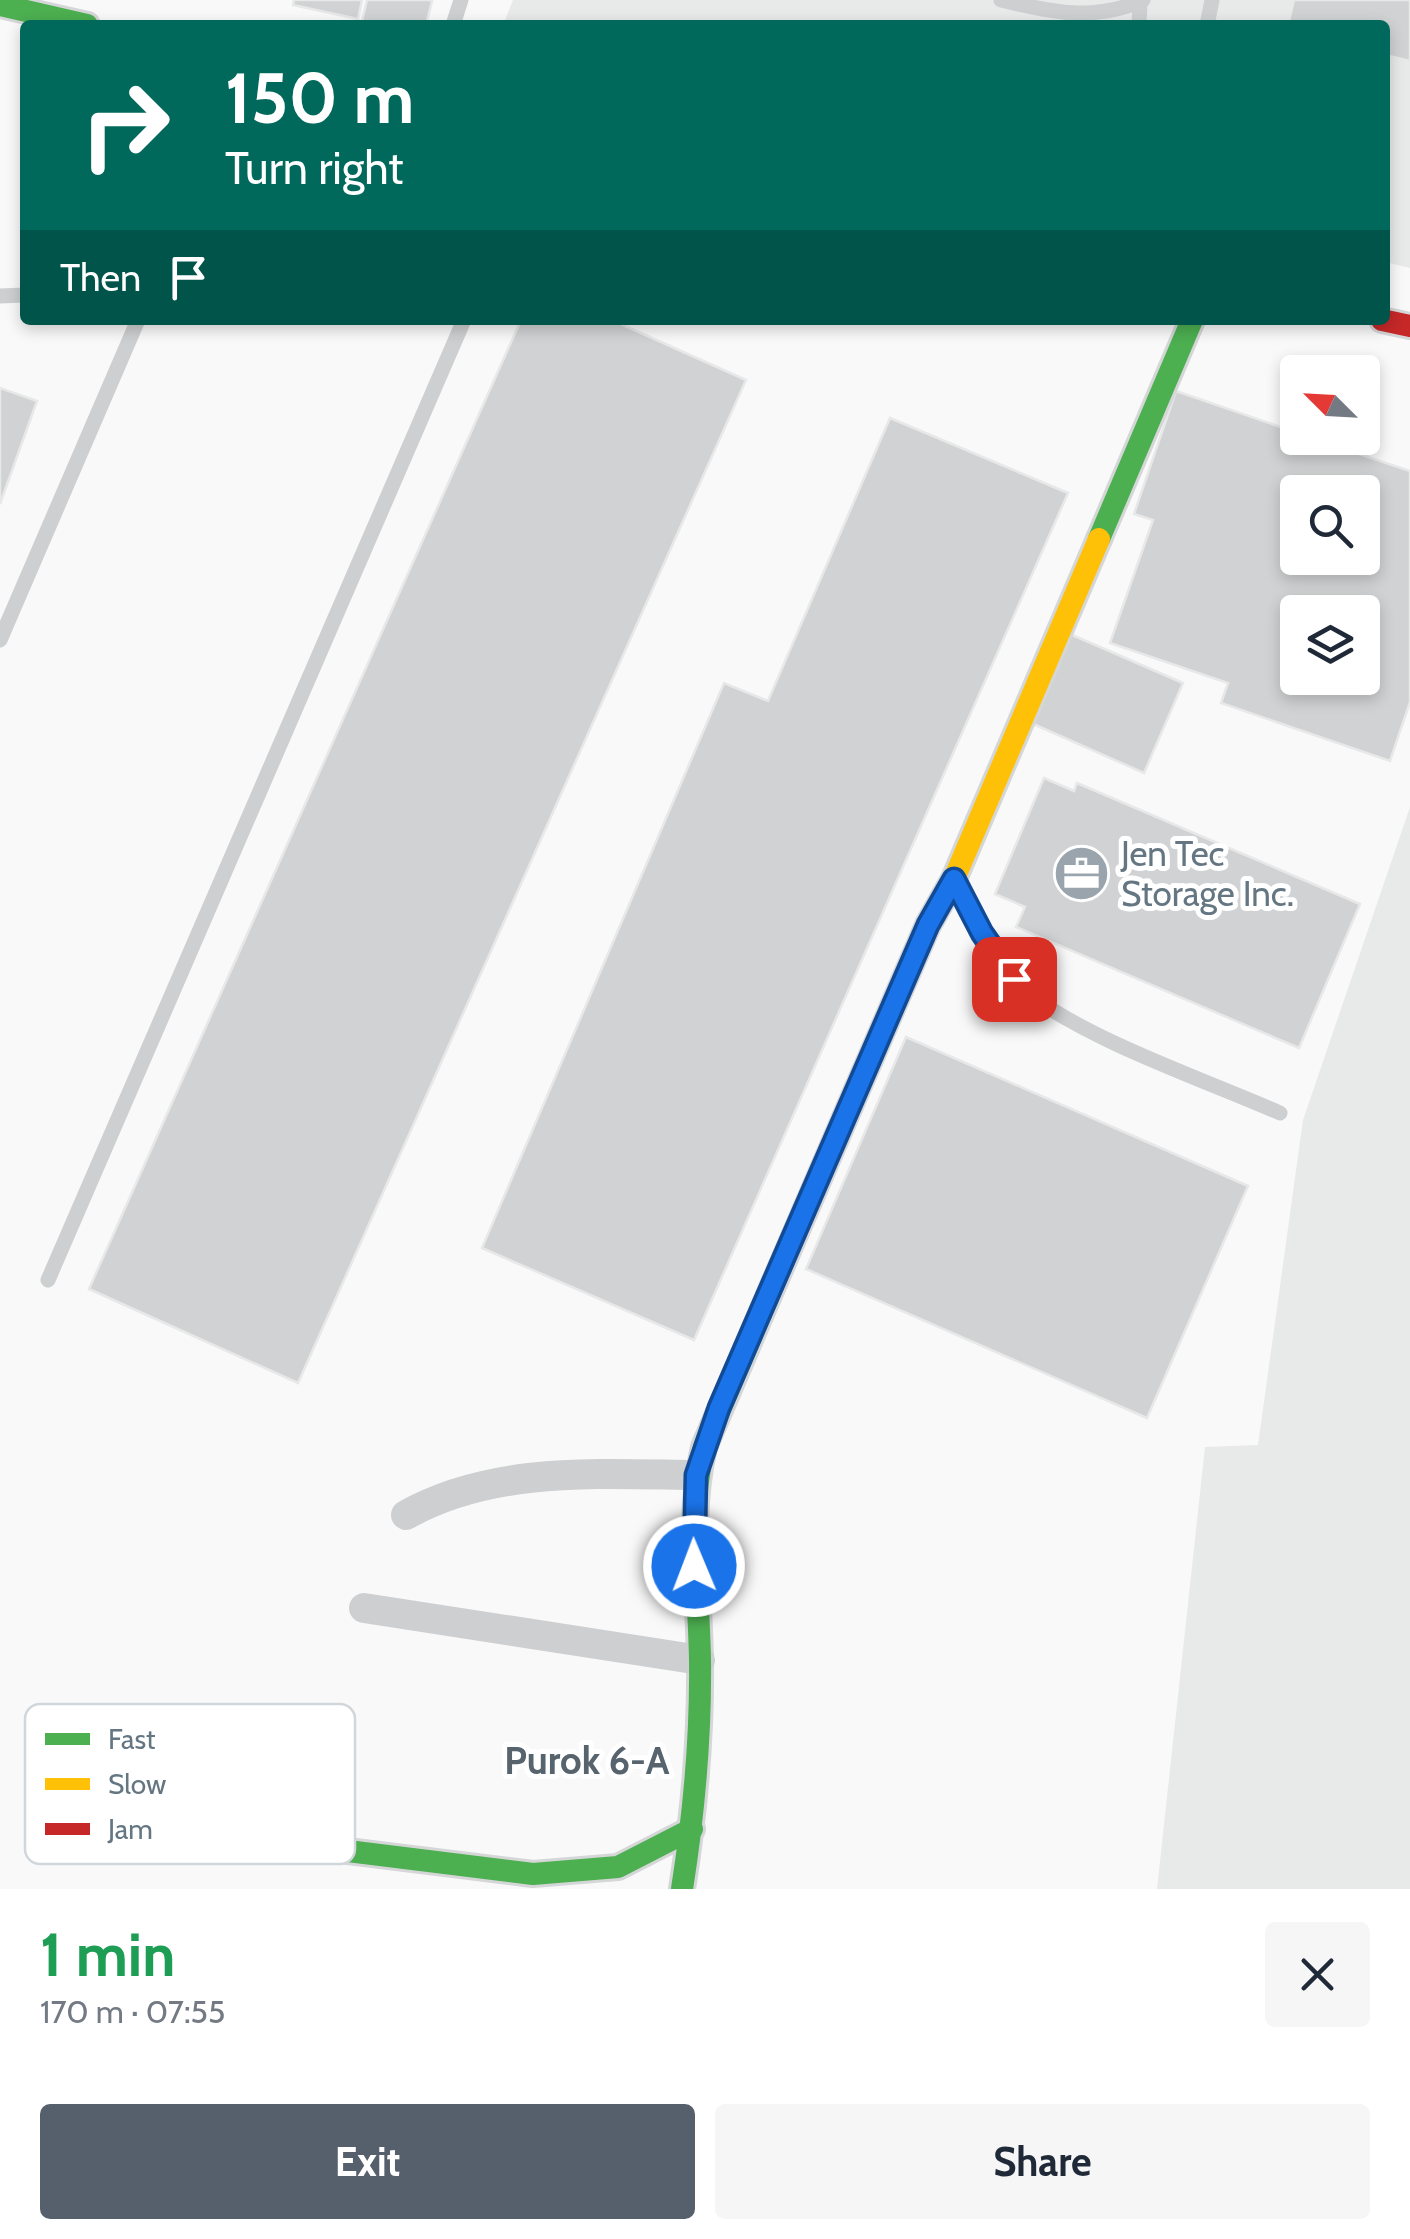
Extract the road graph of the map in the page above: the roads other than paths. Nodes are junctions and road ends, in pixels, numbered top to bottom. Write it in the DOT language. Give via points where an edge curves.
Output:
graph roads {
  1 [pos="1001,0"];
  2 [pos="1142,1"];
  3 [pos="0,5"];
  4 [pos="65,20"];
  5 [pos="136,325"];
  6 [pos="462,325"];
  7 [pos="1190,325"];
  8 [pos="0,640"];
  9 [pos="954,879"];
  10 [pos="1280,1113"];
  11 [pos="48,1280"];
  12 [pos="696,1475"];
  13 [pos="406,1515"];
  14 [pos="364,1608"];
  15 [pos="700,1660"];
  16 [pos="692,1829"];
  17 [pos="355,1852"];
  18 [pos="682,1889"];
  1 -- 2 [label="lane" via="1060,14 1100,13"];
  3 -- 4 [label="main road"];
  5 -- 8 [label="lane"];
  6 -- 11 [label="lane"];
  7 -- 9 [label="main road"];
  9 -- 10 [label="lane" via="1000,964 1029,994 1118,1042"];
  9 -- 12 [label="main road" via="928,925"];
  12 -- 13 [label="street" via="499,1482 449,1494"];
  12 -- 15 [label="main road"];
  14 -- 15 [label="street"];
  15 -- 16 [label="main road"];
  16 -- 17 [label="main road" via="618,1867 533,1874"];
  16 -- 18 [label="main road"];
}
